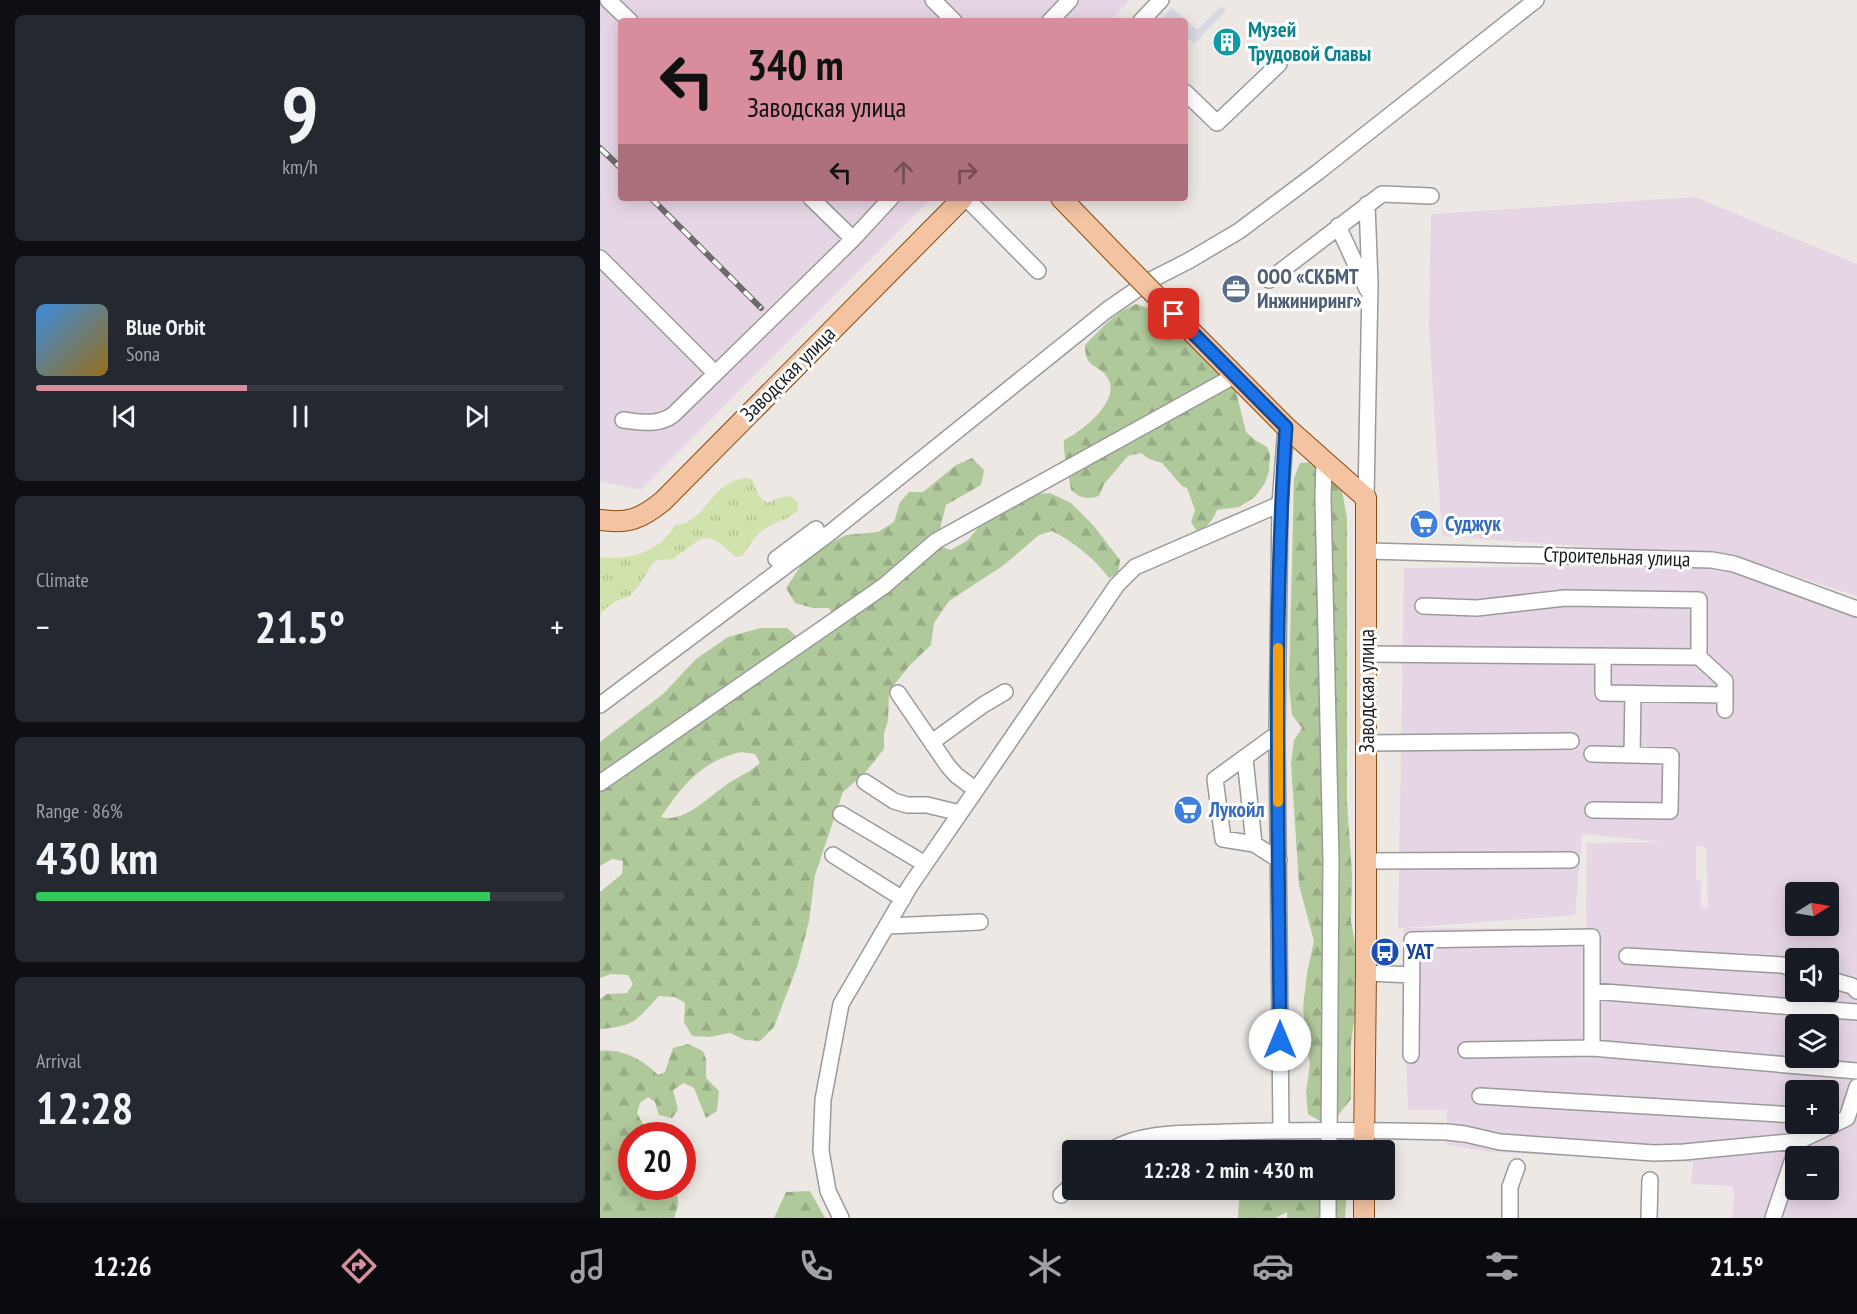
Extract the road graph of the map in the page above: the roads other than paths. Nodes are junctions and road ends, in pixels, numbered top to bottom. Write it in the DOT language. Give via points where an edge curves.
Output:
graph roads {
  1 [pos="608,0"];
  2 [pos="933,0"];
  3 [pos="1070,0"];
  4 [pos="1161,0"];
  5 [pos="1536,0"];
  6 [pos="627,18"];
  7 [pos="951,18"];
  8 [pos="1053,18"];
  9 [pos="1144,18"];
  10 [pos="1279,64"];
  11 [pos="1188,95"];
  12 [pos="1431,196"];
  13 [pos="814,201"];
  14 [pos="888,201"];
  15 [pos="961,201"];
  16 [pos="967,201"];
  17 [pos="1064,201"];
  18 [pos="1367,204"];
  19 [pos="1338,226"];
  20 [pos="853,239"];
  21 [pos="600,258"];
  22 [pos="1038,271"];
  23 [pos="1269,280"];
  24 [pos="1370,296"];
  25 [pos="715,373"];
  26 [pos="1234,376"];
  27 [pos="623,420"];
  28 [pos="1286,427"];
  29 [pos="1324,461"];
  30 [pos="1366,498"];
  31 [pos="1280,504"];
  32 [pos="600,520"];
  33 [pos="816,529"];
  34 [pos="1368,551"];
  35 [pos="745,595"];
  36 [pos="1423,606"];
  37 [pos="1857,609"];
  38 [pos="1367,654"];
  39 [pos="1603,656"];
  40 [pos="1698,657"];
  41 [pos="635,667"];
  42 [pos="1005,692"];
  43 [pos="898,693"];
  44 [pos="600,694"];
  45 [pos="1633,694"];
  46 [pos="600,705"];
  47 [pos="1277,734"];
  48 [pos="1571,741"];
  49 [pos="932,742"];
  50 [pos="1367,743"];
  51 [pos="1592,754"];
  52 [pos="1632,755"];
  53 [pos="1245,758"];
  54 [pos="864,782"];
  55 [pos="600,783"];
  56 [pos="976,790"];
  57 [pos="1593,810"];
  58 [pos="960,813"];
  59 [pos="841,814"];
  60 [pos="1254,844"];
  61 [pos="833,855"];
  62 [pos="1279,860"];
  63 [pos="1572,860"];
  64 [pos="1366,861"];
  65 [pos="925,864"];
  66 [pos="903,899"];
  67 [pos="980,922"];
  68 [pos="886,926"];
  69 [pos="1627,956"];
  70 [pos="1785,966"];
  71 [pos="1366,974"];
  72 [pos="1412,975"];
  73 [pos="1839,982"];
  74 [pos="1857,991"];
  75 [pos="1592,992"];
  76 [pos="1857,1012"];
  77 [pos="1592,1048"];
  78 [pos="1466,1050"];
  79 [pos="1411,1055"];
  80 [pos="1857,1071"];
  81 [pos="1857,1087"];
  82 [pos="1480,1096"];
  83 [pos="1785,1114"];
  84 [pos="1852,1119"];
  85 [pos="1281,1130"];
  86 [pos="1329,1130"];
  87 [pos="1364,1130"];
  88 [pos="1139,1140"];
  89 [pos="1329,1140"];
  90 [pos="1364,1140"];
  91 [pos="1799,1141"];
  92 [pos="1517,1167"];
  93 [pos="1650,1180"];
  94 [pos="1329,1200"];
  95 [pos="1364,1200"];
  96 [pos="841,1218"];
  97 [pos="1328,1218"];
  98 [pos="1364,1218"];
  99 [pos="1510,1218"];
  100 [pos="1648,1218"];
  101 [pos="1773,1218"];
  1 -- 6 [label="street"];
  2 -- 7 [label="street"];
  3 -- 8 [label="street"];
  4 -- 9 [label="street"];
  5 -- 35 [label="street" via="1239,231 1149,281 1107,310"];
  10 -- 11 [label="street" via="1217,123"];
  12 -- 18 [label="street" via="1382,194"];
  13 -- 20 [label="street"];
  14 -- 20 [label="street"];
  15 -- 32 [label="main road, Заводская улица" via="663,501 649,512 623,522"];
  16 -- 22 [label="street"];
  17 -- 26 [label="main road, bridge"];
  18 -- 19 [label="street"];
  18 -- 24 [label="street"];
  19 -- 23 [label="street"];
  19 -- 24 [label="street"];
  20 -- 25 [label="street"];
  21 -- 25 [label="street"];
  24 -- 30 [label="street"];
  25 -- 27 [label="street" via="666,420"];
  26 -- 28 [label="main road"];
  26 -- 55 [label="street" via="936,541 884,586"];
  28 -- 29 [label="main road"];
  28 -- 31 [label="street"];
  29 -- 30 [label="main road"];
  29 -- 86 [label="street" via="1331,860"];
  30 -- 34 [label="main road, Заводская улица"];
  31 -- 47 [label="street"];
  31 -- 56 [label="street" via="1134,567 1103,604"];
  33 -- 41 [label="street"];
  34 -- 37 [label="street, Строительная улица" via="1718,560"];
  34 -- 38 [label="main road, Заводская улица"];
  35 -- 41 [label="street"];
  35 -- 46 [label="street"];
  36 -- 40 [label="street" via="1477,608 1565,598 1699,600"];
  38 -- 39 [label="street"];
  38 -- 50 [label="main road, Заводская улица"];
  39 -- 40 [label="street"];
  39 -- 45 [label="street" via="1603,693"];
  40 -- 45 [label="street" via="1725,681 1725,703"];
  41 -- 44 [label="street"];
  42 -- 49 [label="street"];
  43 -- 49 [label="street"];
  45 -- 52 [label="street"];
  47 -- 53 [label="street"];
  47 -- 62 [label="street"];
  48 -- 50 [label="street"];
  49 -- 56 [label="street" via="956,775"];
  50 -- 64 [label="main road, Заводская улица"];
  51 -- 52 [label="street"];
  52 -- 57 [label="street" via="1671,756 1670,811"];
  53 -- 60 [label="street"];
  53 -- 60 [label="street" via="1215,779 1222,839"];
  54 -- 58 [label="street" via="894,801"];
  56 -- 58 [label="street"];
  58 -- 65 [label="street"];
  59 -- 65 [label="street"];
  60 -- 62 [label="street"];
  61 -- 66 [label="street"];
  62 -- 85 [label="street"];
  63 -- 64 [label="street"];
  64 -- 71 [label="main road, Заводская улица"];
  65 -- 66 [label="street"];
  66 -- 68 [label="street"];
  67 -- 68 [label="street"];
  68 -- 96 [label="street" via="841,1004 823,1100 821,1151 828,1191"];
  69 -- 70 [label="street"];
  71 -- 72 [label="street"];
  71 -- 87 [label="main road, Заводская улица"];
  72 -- 75 [label="street" via="1412,940 1592,938"];
  72 -- 79 [label="street"];
  73 -- 74 [label="street"];
  75 -- 76 [label="street"];
  75 -- 77 [label="street"];
  77 -- 78 [label="street"];
  77 -- 80 [label="street"];
  81 -- 84 [label="street"];
  82 -- 83 [label="street"];
  84 -- 91 [label="street"];
  85 -- 86 [label="street"];
  85 -- 88 [label="street" via="1160,1135"];
  86 -- 87 [label="street"];
  86 -- 89 [label="street"];
  87 -- 90 [label="main road, Заводская улица"];
  87 -- 91 [label="street" via="1447,1132 1500,1142 1654,1153"];
  91 -- 101 [label="street"];
  92 -- 99 [label="street" via="1510,1187"];
  93 -- 100 [label="street"];
  94 -- 97 [label="street"];
  95 -- 98 [label="main road"];
}
